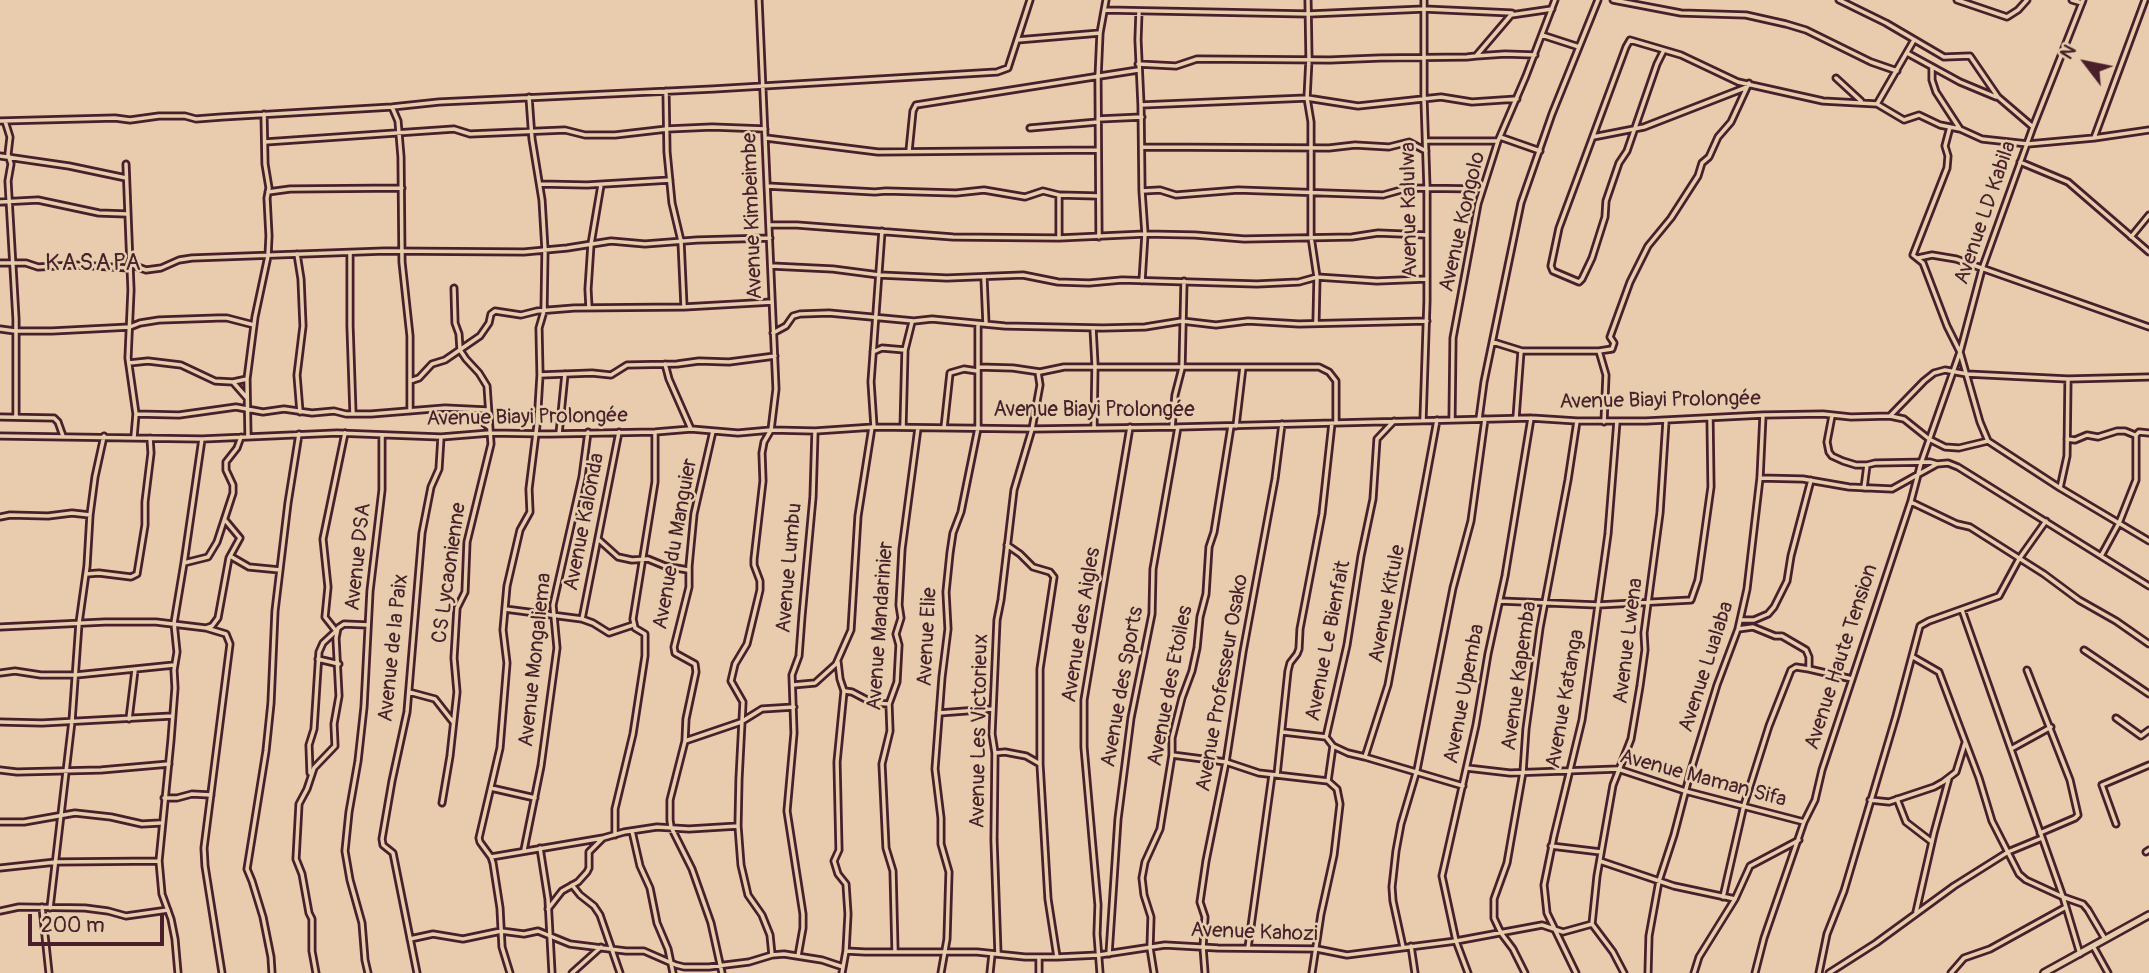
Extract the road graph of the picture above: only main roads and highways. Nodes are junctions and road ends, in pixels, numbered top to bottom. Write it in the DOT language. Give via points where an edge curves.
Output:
graph roads {
  1 [pos="2149,915"];
  2 [pos="2044,973"];
  1 -- 2 [label="main road"];
}
